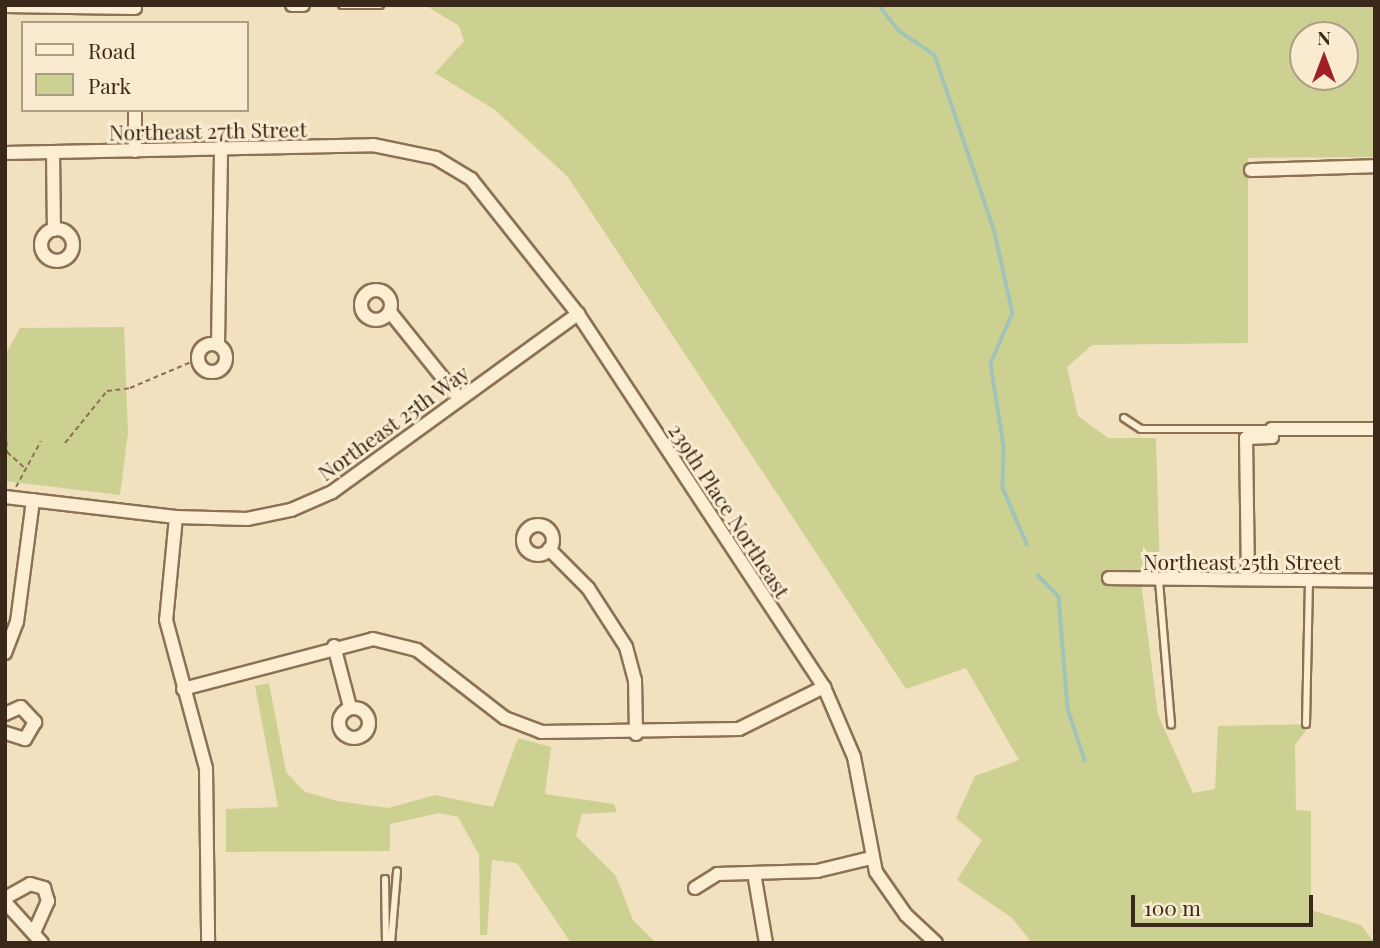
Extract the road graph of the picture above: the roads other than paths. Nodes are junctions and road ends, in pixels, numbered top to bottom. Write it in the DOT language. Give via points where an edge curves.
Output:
graph roads {
  1 [pos="292,5"];
  2 [pos="303,5"];
  3 [pos="342,5"];
  4 [pos="380,5"];
  5 [pos="5,6"];
  6 [pos="135,7"];
  7 [pos="135,112"];
  8 [pos="412,150"];
  9 [pos="135,151"];
  10 [pos="53,152"];
  11 [pos="221,152"];
  12 [pos="5,153"];
  13 [pos="1375,166"];
  14 [pos="1251,170"];
  15 [pos="54,230"];
  16 [pos="390,312"];
  17 [pos="578,314"];
  18 [pos="218,344"];
  19 [pos="458,397"];
  20 [pos="1124,418"];
  21 [pos="1272,429"];
  22 [pos="1375,429"];
  23 [pos="10,498"];
  24 [pos="33,500"];
  25 [pos="176,517"];
  26 [pos="549,549"];
  27 [pos="1109,578"];
  28 [pos="1248,579"];
  29 [pos="1309,580"];
  30 [pos="1159,581"];
  31 [pos="1375,581"];
  32 [pos="334,646"];
  33 [pos="5,653"];
  34 [pos="824,687"];
  35 [pos="183,689"];
  36 [pos="350,707"];
  37 [pos="5,713"];
  38 [pos="1171,724"];
  39 [pos="1306,724"];
  40 [pos="5,733"];
  41 [pos="636,734"];
  42 [pos="871,858"];
  43 [pos="397,871"];
  44 [pos="754,873"];
  45 [pos="385,878"];
  46 [pos="695,888"];
  47 [pos="5,900"];
  48 [pos="38,938"];
  49 [pos="208,943"];
  50 [pos="388,943"];
  51 [pos="766,943"];
  52 [pos="936,943"];
  1 -- 2 [label="street"];
  3 -- 4 [label="lane"];
  5 -- 6 [label="street"];
  7 -- 9 [label="street"];
  8 -- 11 [label="street, Northeast 27th Street" via="373,145"];
  8 -- 17 [label="street, 239th Place Northeast" via="454,166 489,195"];
  9 -- 10 [label="street, Northeast 27th Street"];
  9 -- 11 [label="street, Northeast 27th Street"];
  10 -- 12 [label="street, Northeast 27th Street"];
  10 -- 15 [label="street"];
  11 -- 18 [label="street"];
  13 -- 14 [label="street"];
  16 -- 19 [label="street"];
  17 -- 19 [label="street, Northeast 25th Way"];
  17 -- 34 [label="street, 239th Place Northeast"];
  18 -- 18 [label="street" via="204,346 198,359 205,370 219,370 226,355"];
  19 -- 25 [label="street, Northeast 25th Way" via="332,492 291,510 247,519"];
  20 -- 21 [label="lane" via="1141,429"];
  21 -- 22 [label="street"];
  21 -- 28 [label="street" via="1272,437 1246,438"];
  23 -- 24 [label="street, Northeast 25th Way"];
  24 -- 25 [label="street, Northeast 25th Way"];
  24 -- 33 [label="street" via="19,612"];
  25 -- 35 [label="street" via="166,620"];
  26 -- 41 [label="street" via="588,588 625,647 635,681"];
  27 -- 30 [label="street, Northeast 25th Street"];
  28 -- 29 [label="street, Northeast 25th Street"];
  28 -- 30 [label="street, Northeast 25th Street"];
  29 -- 31 [label="street, Northeast 25th Street"];
  29 -- 39 [label="lane"];
  30 -- 38 [label="lane"];
  32 -- 35 [label="street"];
  32 -- 36 [label="street"];
  32 -- 41 [label="street" via="373,639 417,650 521,726"];
  34 -- 41 [label="street" via="739,729"];
  34 -- 42 [label="street, 239th Place Northeast" via="854,757"];
  35 -- 49 [label="street" via="209,792"];
  37 -- 40 [label="street" via="21,707 36,722 24,739"];
  42 -- 44 [label="street" via="834,869"];
  42 -- 52 [label="street, 239th Place Northeast" via="896,903"];
  43 -- 50 [label="lane"];
  44 -- 46 [label="street" via="717,874"];
  44 -- 51 [label="street"];
  45 -- 50 [label="lane"];
  47 -- 48 [label="street"];
  47 -- 48 [label="street" via="30,884 44,888 48,901"];
}
